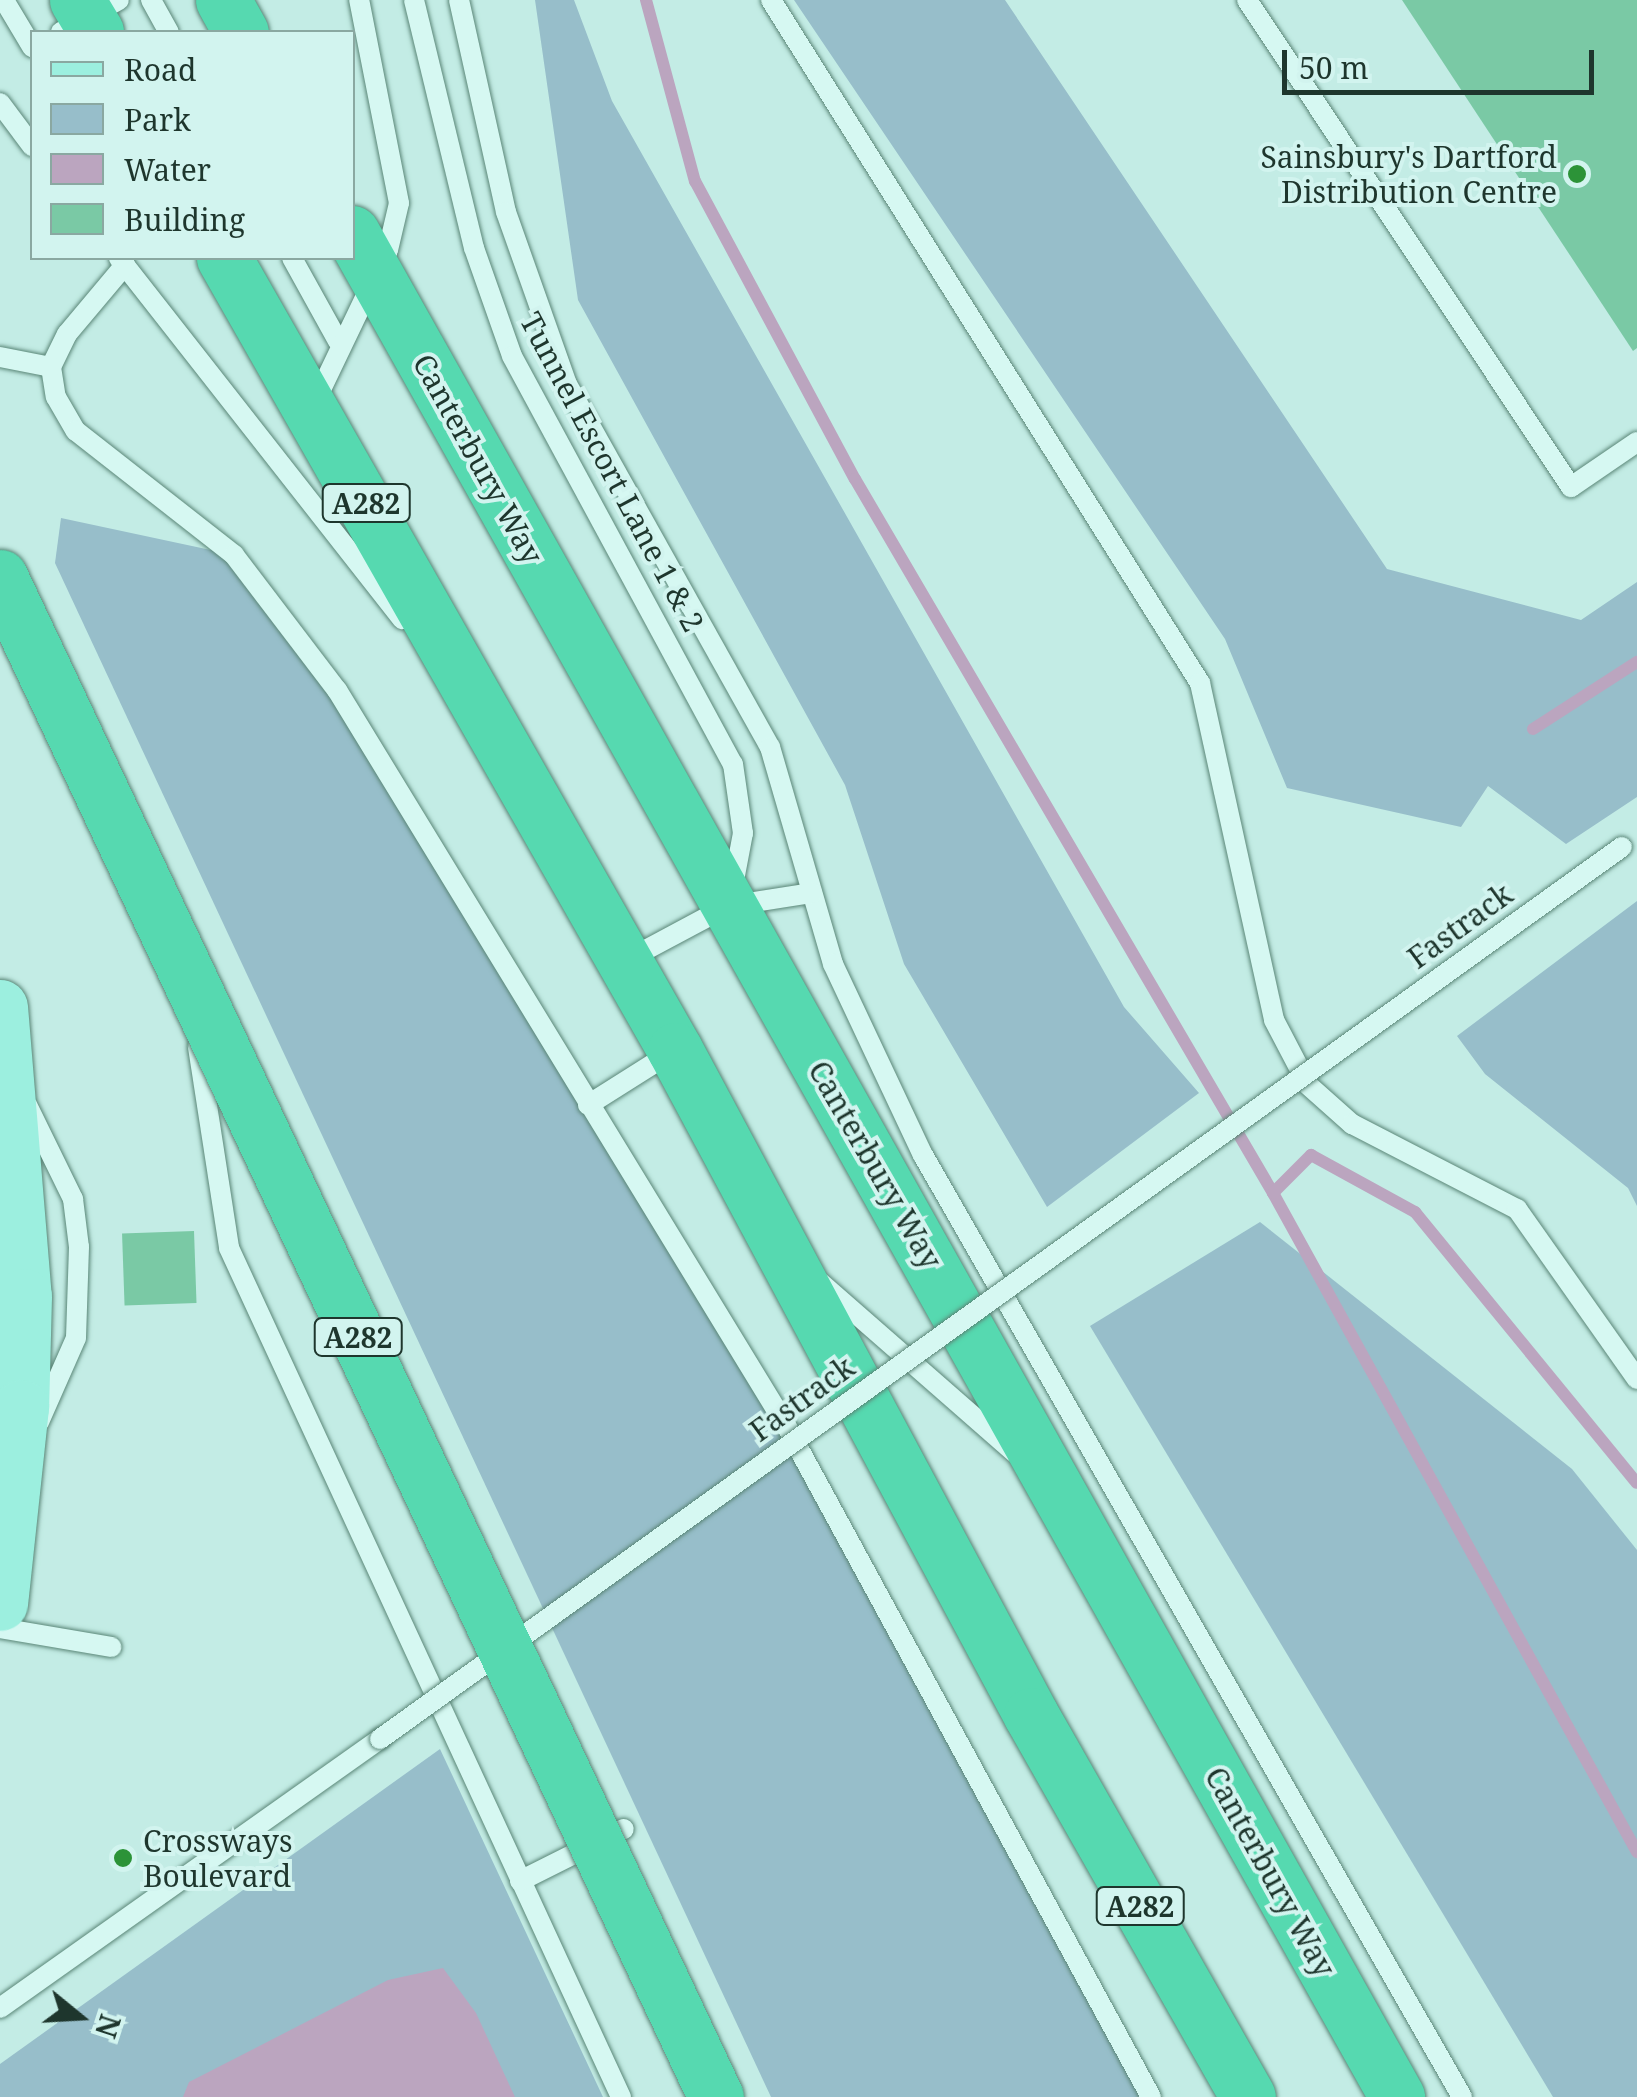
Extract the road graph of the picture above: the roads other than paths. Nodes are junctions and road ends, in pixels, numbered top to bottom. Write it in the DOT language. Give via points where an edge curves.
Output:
graph roads {
  1 [pos="4,0"];
  2 [pos="151,0"];
  3 [pos="223,0"];
  4 [pos="359,0"];
  5 [pos="414,0"];
  6 [pos="459,0"];
  7 [pos="771,0"];
  8 [pos="1248,0"];
  9 [pos="168,30"];
  10 [pos="240,30"];
  11 [pos="30,44"];
  12 [pos="0,103"];
  13 [pos="30,143"];
  14 [pos="364,254"];
  15 [pos="122,260"];
  16 [pos="225,260"];
  17 [pos="293,260"];
  18 [pos="338,340"];
  19 [pos="0,357"];
  20 [pos="52,368"];
  21 [pos="312,410"];
  22 [pos="1637,442"];
  23 [pos="0,576"];
  24 [pos="0,608"];
  25 [pos="505,750"];
  26 [pos="1630,841"];
  27 [pos="812,893"];
  28 [pos="728,906"];
  29 [pos="624,962"];
  30 [pos="0,1007"];
  31 [pos="675,1050"];
  32 [pos="588,1105"];
  33 [pos="778,1245"];
  34 [pos="1637,1379"];
  35 [pos="1064,1496"];
  36 [pos="0,1603"];
  37 [pos="0,1628"];
  38 [pos="111,1647"];
  39 [pos="624,1828"];
  40 [pos="520,1881"];
  41 [pos="0,2008"];
  42 [pos="621,2097"];
  43 [pos="716,2097"];
  44 [pos="1150,2097"];
  45 [pos="1248,2097"];
  46 [pos="1397,2097"];
  47 [pos="1462,2097"];
  1 -- 11 [label="lane"];
  2 -- 9 [label="lane"];
  3 -- 10 [label="highway"];
  4 -- 14 [label="lane" via="399,180 395,228"];
  5 -- 28 [label="lane, Tunnel Escort Lane 1 & 2" via="474,248 512,356 734,764 743,833"];
  6 -- 27 [label="lane" via="506,212 567,384 776,760"];
  7 -- 34 [label="lane" via="1200,682 1274,1020 1308,1086 1352,1124 1518,1209"];
  8 -- 22 [label="lane" via="1571,488"];
  12 -- 13 [label="lane"];
  14 -- 18 [label="lane"];
  14 -- 28 [label="highway, Canterbury Way"];
  15 -- 20 [label="lane" via="68,334"];
  15 -- 25 [label="lane"];
  16 -- 21 [label="highway, A282"];
  17 -- 18 [label="lane"];
  18 -- 21 [label="lane"];
  19 -- 20 [label="lane"];
  20 -- 32 [label="lane" via="56,397 76,430 234,555 283,610"];
  21 -- 25 [label="highway, A282"];
  23 -- 43 [label="highway, A282, bridge"];
  24 -- 40 [label="lane" via="197,1042 228,1248"];
  25 -- 29 [label="highway, A282"];
  26 -- 41 [label="lane, Fastrack, bridge"];
  27 -- 28 [label="lane"];
  27 -- 47 [label="lane" via="832,964 923,1155"];
  28 -- 29 [label="lane"];
  28 -- 35 [label="highway, Canterbury Way"];
  29 -- 31 [label="highway, A282"];
  30 -- 36 [label="main road" via="24,1276 16,1475"];
  31 -- 32 [label="lane"];
  31 -- 33 [label="highway, A282"];
  32 -- 44 [label="lane" via="788,1430"];
  33 -- 35 [label="lane"];
  33 -- 45 [label="highway, A282"];
  35 -- 46 [label="highway, Canterbury Way"];
  37 -- 38 [label="lane"];
  39 -- 40 [label="lane"];
  40 -- 42 [label="lane"];
}
